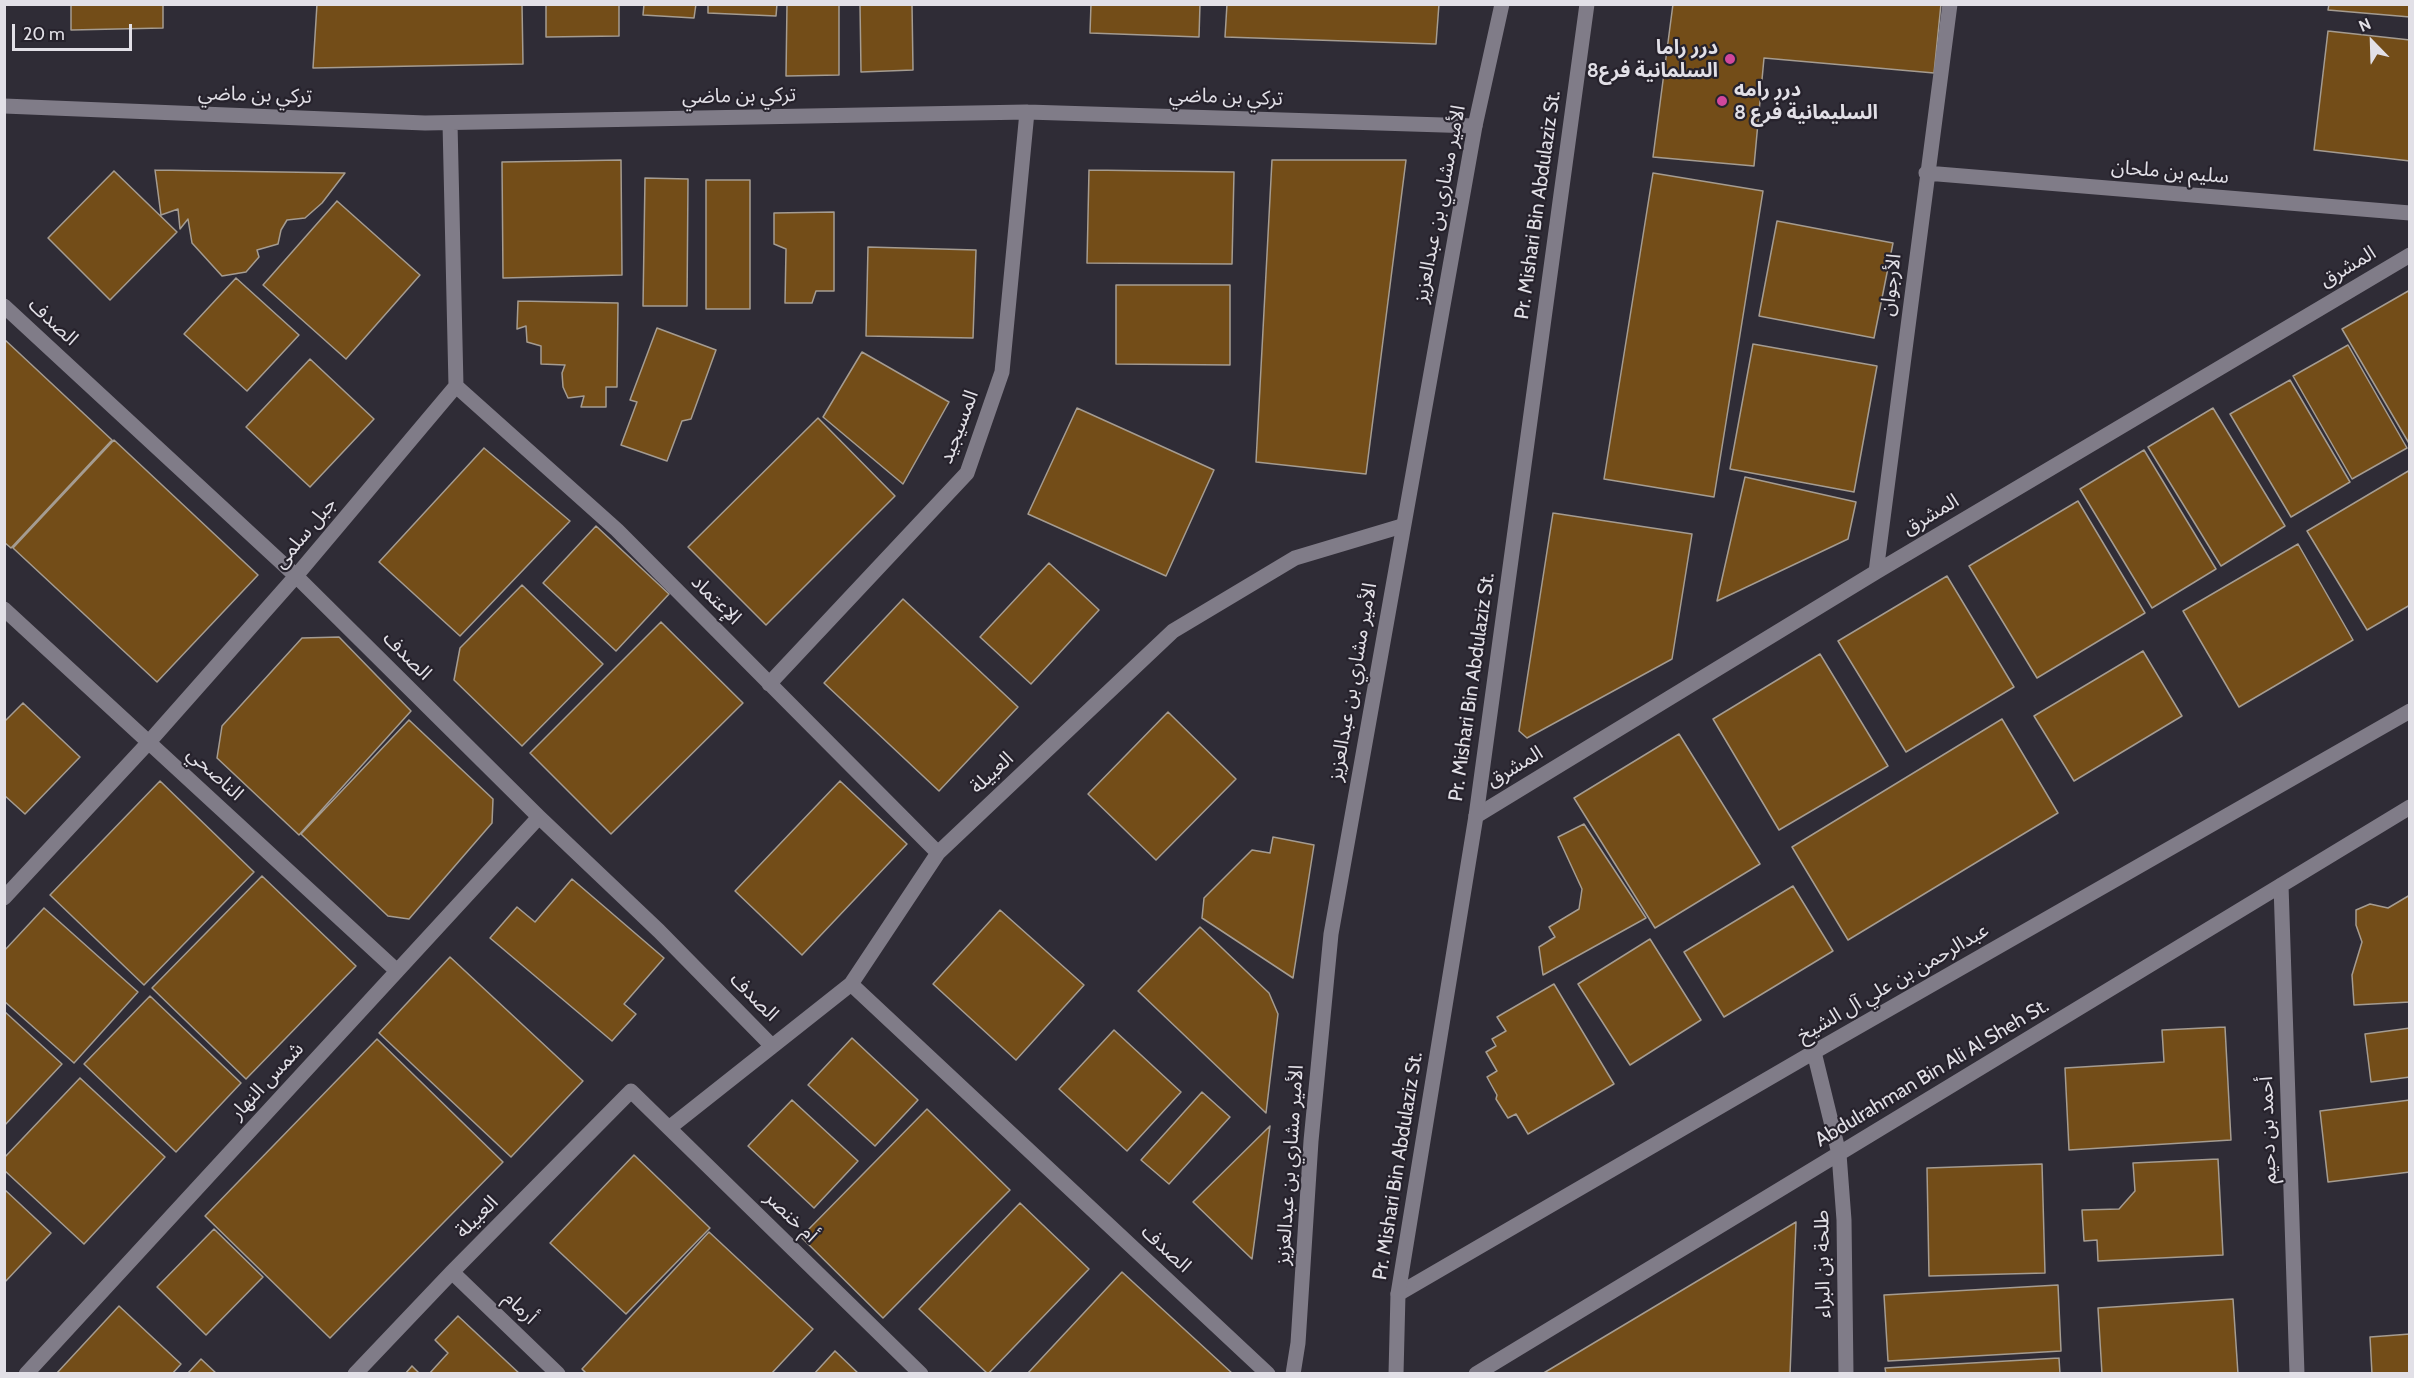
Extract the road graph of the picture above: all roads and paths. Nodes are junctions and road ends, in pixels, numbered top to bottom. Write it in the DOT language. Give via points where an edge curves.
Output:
graph roads {
  1 [pos="1502,4"];
  2 [pos="1587,4"];
  3 [pos="1950,4"];
  4 [pos="4,106"];
  5 [pos="1027,112"];
  6 [pos="450,123"];
  7 [pos="1475,126"];
  8 [pos="1926,173"];
  9 [pos="2409,213"];
  10 [pos="2409,255"];
  11 [pos="4,306"];
  12 [pos="456,386"];
  13 [pos="1402,526"];
  14 [pos="1876,572"];
  15 [pos="296,576"];
  16 [pos="4,609"];
  17 [pos="769,684"];
  18 [pos="2409,711"];
  19 [pos="149,742"];
  20 [pos="2409,807"];
  21 [pos="1476,816"];
  22 [pos="539,817"];
  23 [pos="938,853"];
  24 [pos="2281,885"];
  25 [pos="4,898"];
  26 [pos="397,971"];
  27 [pos="851,984"];
  28 [pos="771,1045"];
  29 [pos="1814,1052"];
  30 [pos="631,1091"];
  31 [pos="669,1128"];
  32 [pos="1839,1154"];
  33 [pos="452,1272"];
  34 [pos="1398,1294"];
  35 [pos="26,1374"];
  36 [pos="356,1374"];
  37 [pos="558,1374"];
  38 [pos="921,1374"];
  39 [pos="1268,1374"];
  40 [pos="1293,1374"];
  41 [pos="1396,1374"];
  42 [pos="1476,1374"];
  43 [pos="1846,1374"];
  44 [pos="2297,1374"];
  1 -- 7 [label="street, الأمير مشاري بن عبدالعزيز"];
  2 -- 21 [label="street, Pr. Mishari Bin Abdulaziz St."];
  3 -- 8 [label="street, الأرجوان"];
  4 -- 6 [label="street, تركي بن ماضي"];
  5 -- 6 [label="street, تركي بن ماضي"];
  5 -- 7 [label="street, تركي بن ماضي"];
  5 -- 17 [label="street, المسيجيد" via="1002,372 966,473"];
  6 -- 12 [label="street"];
  7 -- 13 [label="street, الأمير مشاري بن عبدالعزيز"];
  8 -- 9 [label="street, سليم بن ملحان"];
  8 -- 14 [label="street, الأرجوان"];
  10 -- 14 [label="street, المشرق"];
  11 -- 15 [label="street, الصدف"];
  12 -- 15 [label="street, جبل سلمى"];
  12 -- 17 [label="street, الإعتماد" via="617,531"];
  13 -- 23 [label="street, العبيلة" via="1295,558 1173,631"];
  13 -- 40 [label="street, الأمير مشاري بن عبدالعزيز" via="1331,934"];
  14 -- 21 [label="street, المشرق"];
  15 -- 19 [label="street, جبل سلمى"];
  15 -- 22 [label="street, الصدف"];
  16 -- 19 [label="street, الناصحي"];
  17 -- 23 [label="street, الإعتماد"];
  18 -- 29 [label="street, عبدالرحمن بن علي آل الشيخ"];
  19 -- 25 [label="street, جبل سلمى"];
  19 -- 26 [label="street, الناصحي"];
  20 -- 24 [label="street, Abdulrahman Bin Ali Al Sheh St."];
  21 -- 34 [label="street, Pr. Mishari Bin Abdulaziz St."];
  22 -- 26 [label="street, شمس النهار"];
  22 -- 28 [label="street, الصدف"];
  23 -- 27 [label="street, العبيلة"];
  24 -- 32 [label="street, Abdulrahman Bin Ali Al Sheh St."];
  24 -- 44 [label="street, أحمد بن دحيم"];
  26 -- 35 [label="street, شمس النهار"];
  27 -- 28 [label="street, العبيلة"];
  27 -- 39 [label="street, الصدف"];
  28 -- 31 [label="street, العبيلة"];
  29 -- 32 [label="street, طلحة بن البراء"];
  29 -- 34 [label="street, عبدالرحمن بن علي آل الشيخ"];
  30 -- 31 [label="street, أم خنصر"];
  30 -- 33 [label="street, العبيلة"];
  31 -- 38 [label="street, أم خنصر"];
  32 -- 42 [label="street, Abdulrahman Bin Ali Al Sheh St."];
  32 -- 43 [label="street, طلحة بن البراء"];
  33 -- 36 [label="street, العبيلة"];
  33 -- 37 [label="street, أرمام"];
  34 -- 41 [label="street, Pr. Mishari Bin Abdulaziz St."];
}
